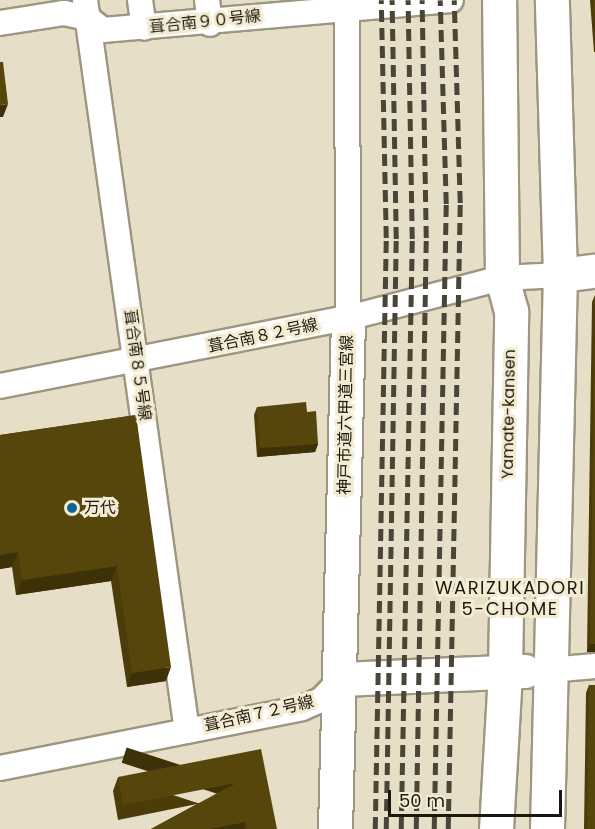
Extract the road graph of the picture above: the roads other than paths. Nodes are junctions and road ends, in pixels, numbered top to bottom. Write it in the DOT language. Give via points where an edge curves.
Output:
graph roads {
  1 [pos="140,0"];
  2 [pos="207,0"];
  3 [pos="451,0"];
  4 [pos="499,0"];
  5 [pos="552,0"];
  6 [pos="347,5"];
  7 [pos="280,7"];
  8 [pos="87,9"];
  9 [pos="0,23"];
  10 [pos="210,24"];
  11 [pos="144,28"];
  12 [pos="595,271"];
  13 [pos="560,275"];
  14 [pos="502,278"];
  15 [pos="348,318"];
  16 [pos="136,362"];
  17 [pos="0,386"];
  18 [pos="595,666"];
  19 [pos="549,670"];
  20 [pos="505,671"];
  21 [pos="341,679"];
  22 [pos="187,731"];
  23 [pos="0,768"];
  24 [pos="335,829"];
  25 [pos="496,829"];
  26 [pos="547,829"];
  1 -- 11 [label="street"];
  2 -- 10 [label="street"];
  3 -- 6 [label="street, 葺合南９０号線"];
  4 -- 14 [label="street, Yamate-kansen"];
  5 -- 13 [label="street"];
  6 -- 7 [label="street, 葺合南９０号線"];
  6 -- 15 [label="street, 神戸市道六甲道三宮線"];
  7 -- 10 [label="street, 葺合南９０号線"];
  8 -- 9 [label="street, 葺合南９０号線"];
  8 -- 11 [label="street, 葺合南９０号線" via="103,30"];
  8 -- 16 [label="street, 葺合南８５号線"];
  10 -- 11 [label="street, 葺合南９０号線"];
  12 -- 13 [label="street"];
  13 -- 14 [label="street, 葺合南８２号線"];
  13 -- 19 [label="street"];
  14 -- 15 [label="street, 葺合南８２号線"];
  14 -- 20 [label="street, Yamate-kansen" via="511,311"];
  15 -- 16 [label="street, 葺合南８２号線"];
  15 -- 21 [label="street, 神戸市道六甲道三宮線"];
  16 -- 17 [label="street, 葺合南８２号線"];
  16 -- 22 [label="street, 葺合南８５号線"];
  18 -- 19 [label="street"];
  19 -- 20 [label="street"];
  19 -- 26 [label="street"];
  20 -- 21 [label="street"];
  20 -- 25 [label="street, Yamate-kansen"];
  21 -- 22 [label="street, 葺合南７２号線" via="321,700 302,708"];
  21 -- 24 [label="street, 神戸市道六甲道三宮線"];
  22 -- 23 [label="street, 葺合南７２号線"];
}
